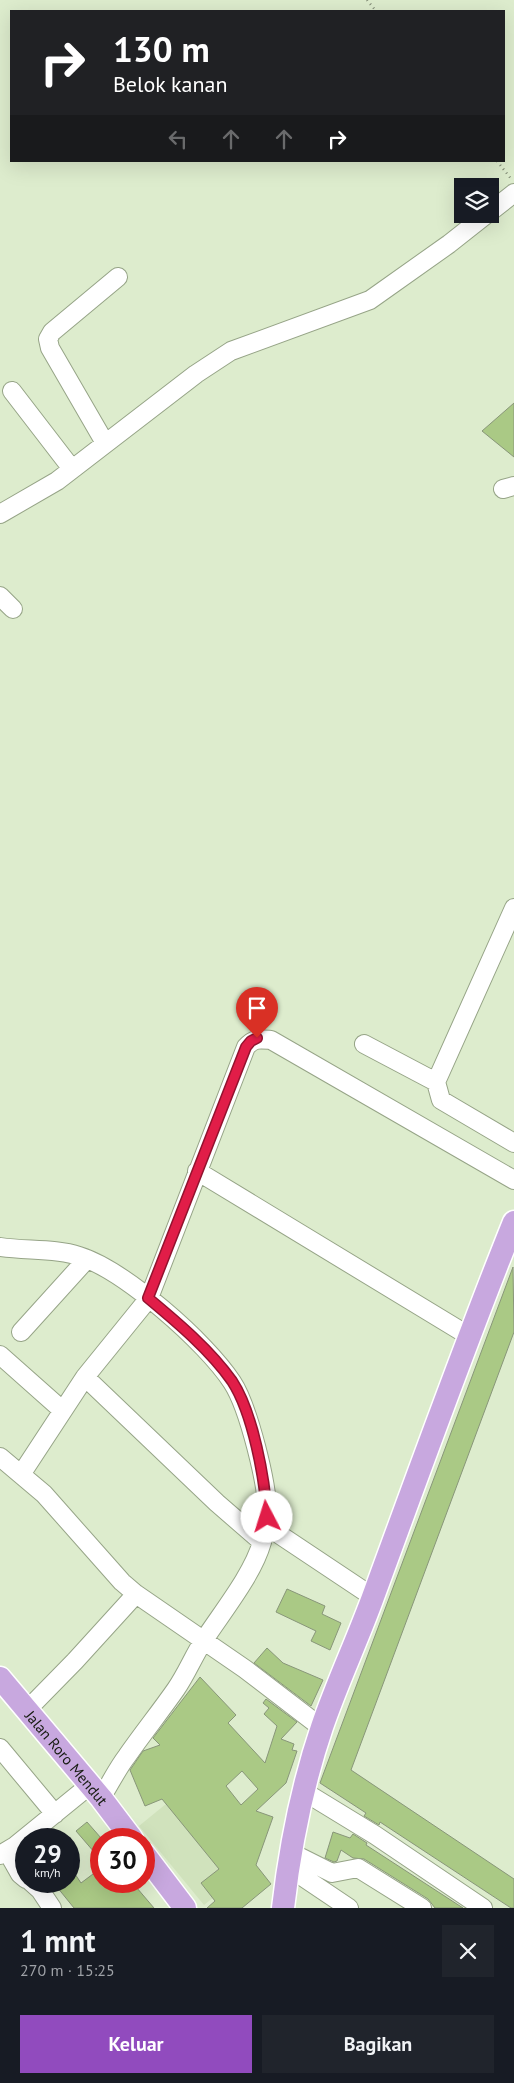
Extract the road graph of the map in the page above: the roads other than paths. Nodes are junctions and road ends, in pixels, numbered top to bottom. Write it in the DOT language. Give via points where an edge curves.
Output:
graph roads {
  1 [pos="514,193"];
  2 [pos="499,205"];
  3 [pos="476,223"];
  4 [pos="118,278"];
  5 [pos="12,391"];
  6 [pos="105,443"];
  7 [pos="72,469"];
  8 [pos="0,514"];
  9 [pos="0,596"];
  10 [pos="13,609"];
  11 [pos="514,908"];
  12 [pos="364,1044"];
  13 [pos="436,1082"];
  14 [pos="514,1143"];
  15 [pos="197,1171"];
  16 [pos="514,1180"];
  17 [pos="514,1222"];
  18 [pos="0,1247"];
  19 [pos="87,1259"];
  20 [pos="148,1298"];
  21 [pos="21,1332"];
  22 [pos="468,1336"];
  23 [pos="0,1355"];
  24 [pos="85,1377"];
  25 [pos="62,1410"];
  26 [pos="1,1460"];
  27 [pos="22,1473"];
  28 [pos="264,1534"];
  29 [pos="136,1594"];
  30 [pos="373,1597"];
  31 [pos="204,1640"];
  32 [pos="0,1678"];
  33 [pos="26,1710"];
  34 [pos="322,1728"];
  35 [pos="0,1748"];
  36 [pos="95,1791"];
  37 [pos="303,1791"];
  38 [pos="61,1809"];
  39 [pos="127,1828"];
  40 [pos="4,1853"];
  41 [pos="289,1859"];
  42 [pos="155,1863"];
  43 [pos="15,1867"];
  44 [pos="42,1893"];
  45 [pos="52,1908"];
  46 [pos="185,1908"];
  47 [pos="283,1908"];
  48 [pos="349,1908"];
  49 [pos="422,1908"];
  50 [pos="483,1908"];
  1 -- 2 [label="street"];
  3 -- 6 [label="street" via="370,300 231,351"];
  4 -- 6 [label="street" via="52,332 48,339 50,348"];
  5 -- 7 [label="street"];
  6 -- 7 [label="street"];
  7 -- 8 [label="street"];
  9 -- 10 [label="street"];
  11 -- 13 [label="street"];
  12 -- 13 [label="street"];
  13 -- 14 [label="street" via="442,1100"];
  15 -- 16 [label="street" via="246,1047 257,1038 270,1040"];
  15 -- 20 [label="street"];
  15 -- 22 [label="street"];
  17 -- 22 [label="main road"];
  18 -- 19 [label="street" via="70,1254"];
  19 -- 20 [label="street" via="117,1274"];
  19 -- 21 [label="street"];
  20 -- 24 [label="street"];
  20 -- 28 [label="street" via="206,1350 239,1394 255,1443 266,1497"];
  22 -- 30 [label="main road"];
  23 -- 25 [label="street"];
  24 -- 25 [label="street"];
  24 -- 28 [label="street" via="217,1504"];
  25 -- 27 [label="street"];
  26 -- 27 [label="street"];
  27 -- 29 [label="street"];
  28 -- 30 [label="street"];
  28 -- 31 [label="street" via="254,1562"];
  29 -- 31 [label="street"];
  29 -- 33 [label="street" via="75,1662"];
  30 -- 34 [label="main road"];
  31 -- 34 [label="street"];
  31 -- 36 [label="street" via="177,1688 126,1758"];
  32 -- 33 [label="main road, Jalan Roro Mendut"];
  33 -- 36 [label="main road, Jalan Roro Mendut"];
  34 -- 37 [label="main road"];
  35 -- 38 [label="street"];
  36 -- 38 [label="street"];
  36 -- 39 [label="main road, Jalan Roro Mendut"];
  37 -- 41 [label="main road"];
  37 -- 50 [label="street"];
  38 -- 40 [label="street"];
  40 -- 43 [label="street"];
  41 -- 47 [label="main road"];
  41 -- 48 [label="street"];
  41 -- 49 [label="street" via="332,1873 358,1868"];
  42 -- 46 [label="main road, Jalan Roro Mendut"];
  44 -- 45 [label="street"];
}
